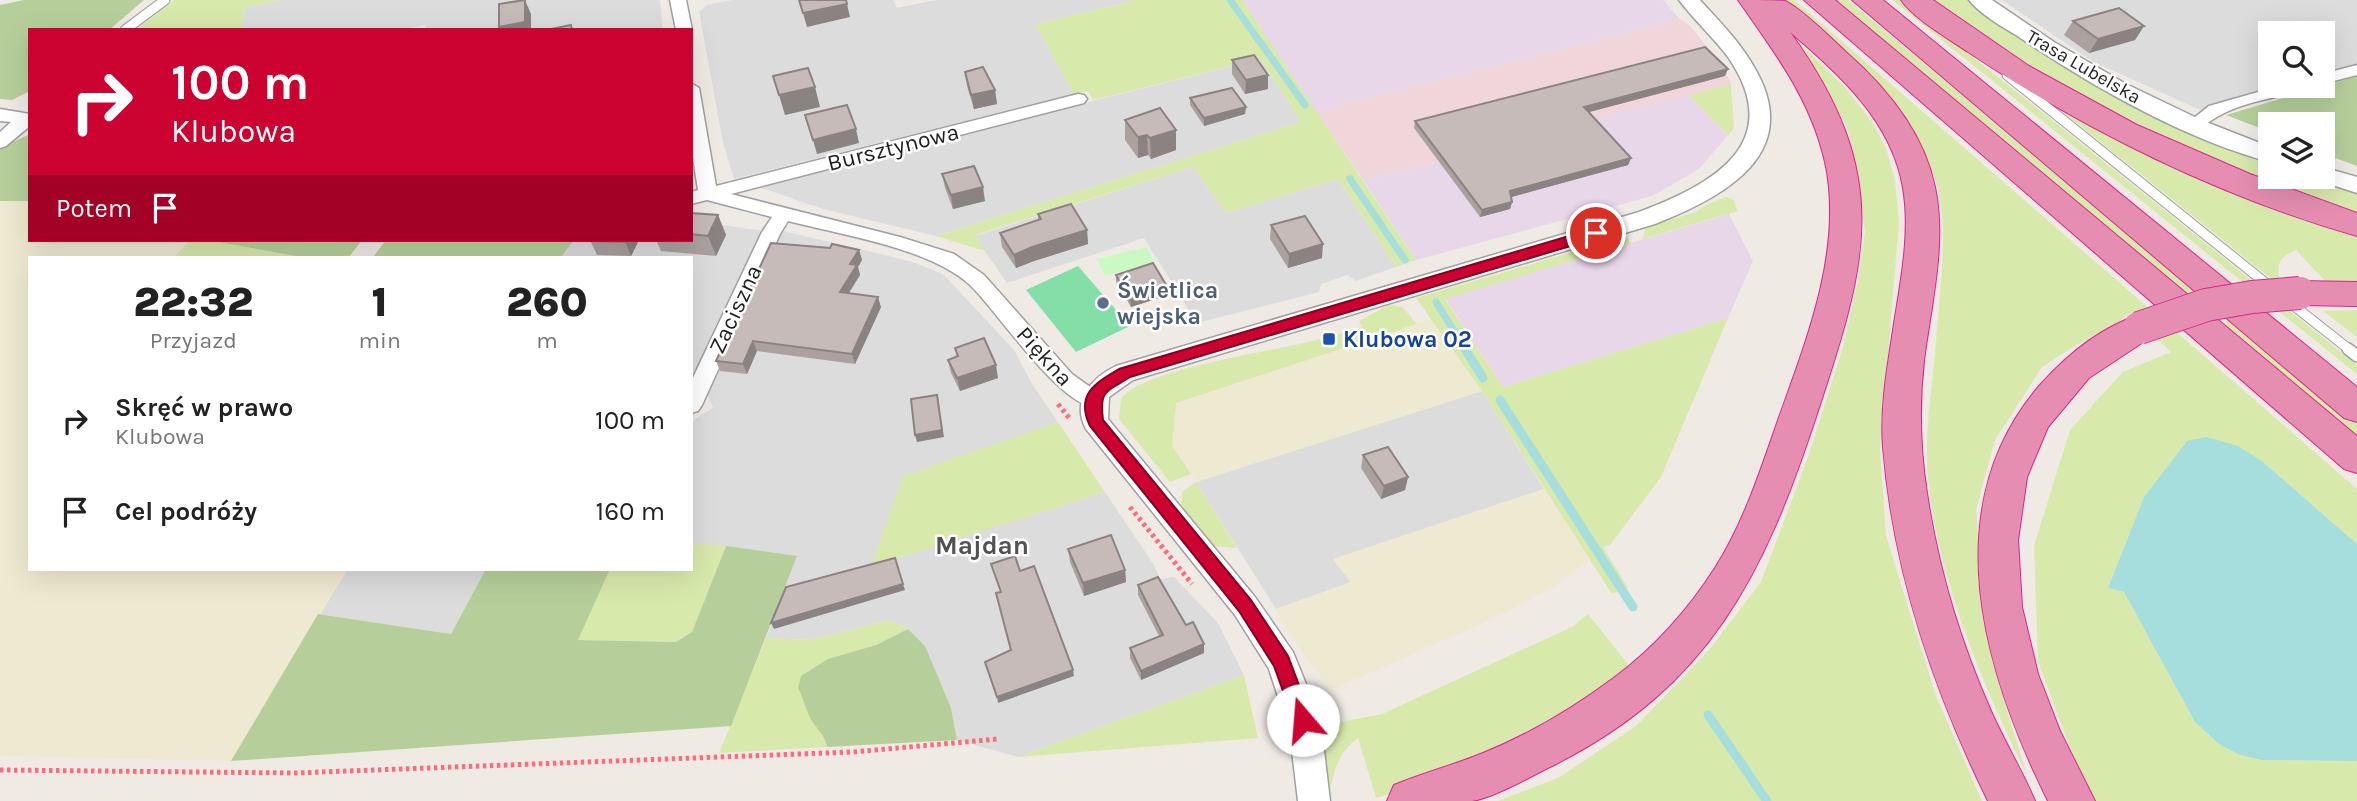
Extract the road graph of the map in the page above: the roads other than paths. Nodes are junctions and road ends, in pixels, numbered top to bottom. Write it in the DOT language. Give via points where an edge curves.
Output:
graph roads {
  1 [pos="165,0"];
  2 [pos="678,0"];
  3 [pos="1689,0"];
  4 [pos="1752,0"];
  5 [pos="1766,0"];
  6 [pos="1818,0"];
  7 [pos="1866,0"];
  8 [pos="1915,0"];
  9 [pos="1979,0"];
  10 [pos="1948,26"];
  11 [pos="128,28"];
  12 [pos="684,28"];
  13 [pos="2357,70"];
  14 [pos="2335,76"];
  15 [pos="2258,98"];
  16 [pos="1078,99"];
  17 [pos="693,112"];
  18 [pos="0,115"];
  19 [pos="28,118"];
  20 [pos="2194,125"];
  21 [pos="0,142"];
  22 [pos="2258,150"];
  23 [pos="2335,178"];
  24 [pos="2357,185"];
  25 [pos="700,196"];
  26 [pos="783,215"];
  27 [pos="2357,225"];
  28 [pos="2357,294"];
  29 [pos="2282,347"];
  30 [pos="2357,356"];
  31 [pos="2357,394"];
  32 [pos="1093,400"];
  33 [pos="693,401"];
  34 [pos="2357,408"];
  35 [pos="2357,458"];
  36 [pos="1314,801"];
  37 [pos="1410,801"];
  38 [pos="2012,801"];
  39 [pos="2072,801"];
  1 -- 11 [label="lane"];
  2 -- 12 [label="street"];
  3 -- 32 [label="street" via="1739,59 1759,104 1758,136 1740,168 1725,182 1647,218 1125,373 1101,387"];
  4 -- 37 [label="highway" via="1819,98 1835,142 1846,210 1845,251 1830,317 1755,531 1729,582 1687,638 1630,692 1561,739 1493,772"];
  5 -- 38 [label="highway" via="1835,57 1875,100 1907,150 1918,184 1920,226 1902,442 1911,526 1933,615 1968,709"];
  6 -- 35 [label="highway"];
  7 -- 29 [label="highway"];
  8 -- 10 [label="highway"];
  9 -- 20 [label="street, Trasa Lubelska" via="2081,68"];
  10 -- 27 [label="highway" via="2026,79 2147,144"];
  10 -- 30 [label="lane"];
  13 -- 14 [label="street"];
  15 -- 20 [label="street" via="2216,110"];
  16 -- 25 [label="street, Bursztynowa"];
  17 -- 25 [label="street"];
  18 -- 19 [label="street"];
  19 -- 21 [label="street"];
  20 -- 22 [label="street, Trasa Lubelska"];
  23 -- 24 [label="street"];
  25 -- 26 [label="street, Piękna"];
  26 -- 32 [label="street, Piękna" via="900,244 962,267 1065,380"];
  26 -- 33 [label="street, Zaciszna"];
  28 -- 39 [label="highway, bridge" via="2252,297 2206,305 2139,328 2088,357 2057,385 2034,415 2004,485 1998,585 2010,650 2038,732"];
  29 -- 31 [label="highway"];
  29 -- 34 [label="highway"];
  32 -- 36 [label="street, Piękna" via="1096,422 1245,606 1282,662 1306,734"];
}
